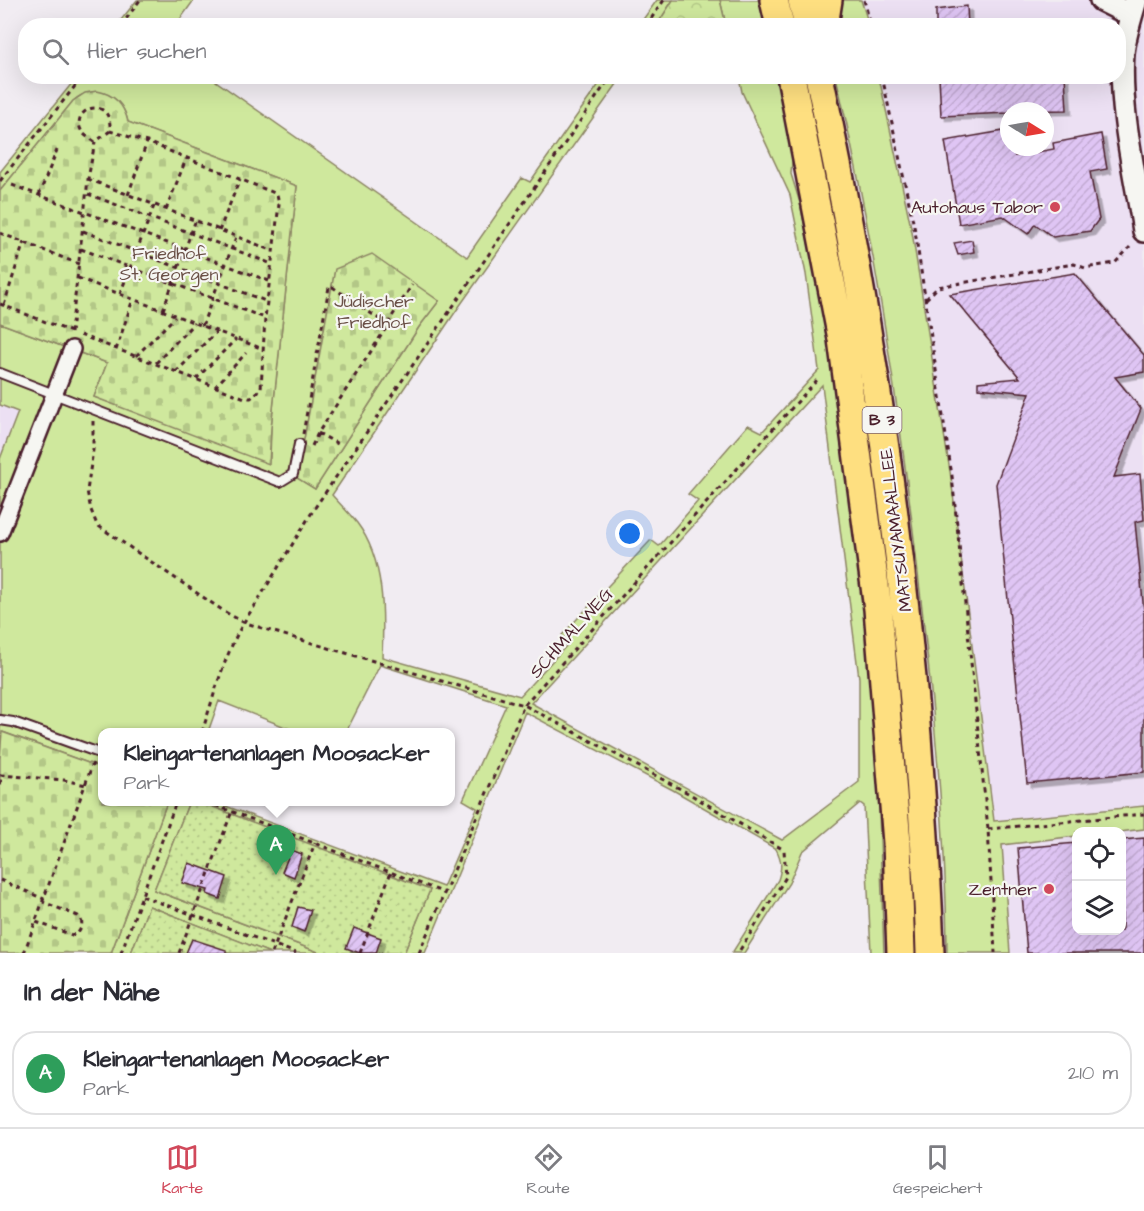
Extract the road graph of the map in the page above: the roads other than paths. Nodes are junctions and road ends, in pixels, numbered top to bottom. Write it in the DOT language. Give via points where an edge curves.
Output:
graph roads {
  1 [pos="774,0"];
  2 [pos="802,0"];
  3 [pos="828,0"];
  4 [pos="1101,0"];
  5 [pos="1137,12"];
  6 [pos="778,18"];
  7 [pos="806,18"];
  8 [pos="825,18"];
  9 [pos="1126,43"];
  10 [pos="793,84"];
  11 [pos="821,84"];
  12 [pos="1124,84"];
  13 [pos="1144,231"];
  14 [pos="72,349"];
  15 [pos="0,373"];
  16 [pos="55,393"];
  17 [pos="300,445"];
  18 [pos="0,533"];
  19 [pos="0,720"];
  20 [pos="98,753"];
  21 [pos="901,953"];
  22 [pos="930,953"];
  1 -- 6 [label="highway"];
  2 -- 7 [label="highway"];
  3 -- 8 [label="highway"];
  4 -- 5 [label="street"];
  5 -- 9 [label="street"];
  10 -- 21 [label="highway, MATSUYAMAALLEE / B 3" via="842,339 878,609 897,843"];
  11 -- 22 [label="highway, MATSUYAMAALLEE / B 3" via="857,262 888,456 912,670"];
  12 -- 13 [label="street"];
  14 -- 16 [label="street"];
  15 -- 16 [label="lane"];
  16 -- 17 [label="lane" via="280,482 293,474"];
  16 -- 18 [label="street"];
  19 -- 20 [label="lane"];
}
